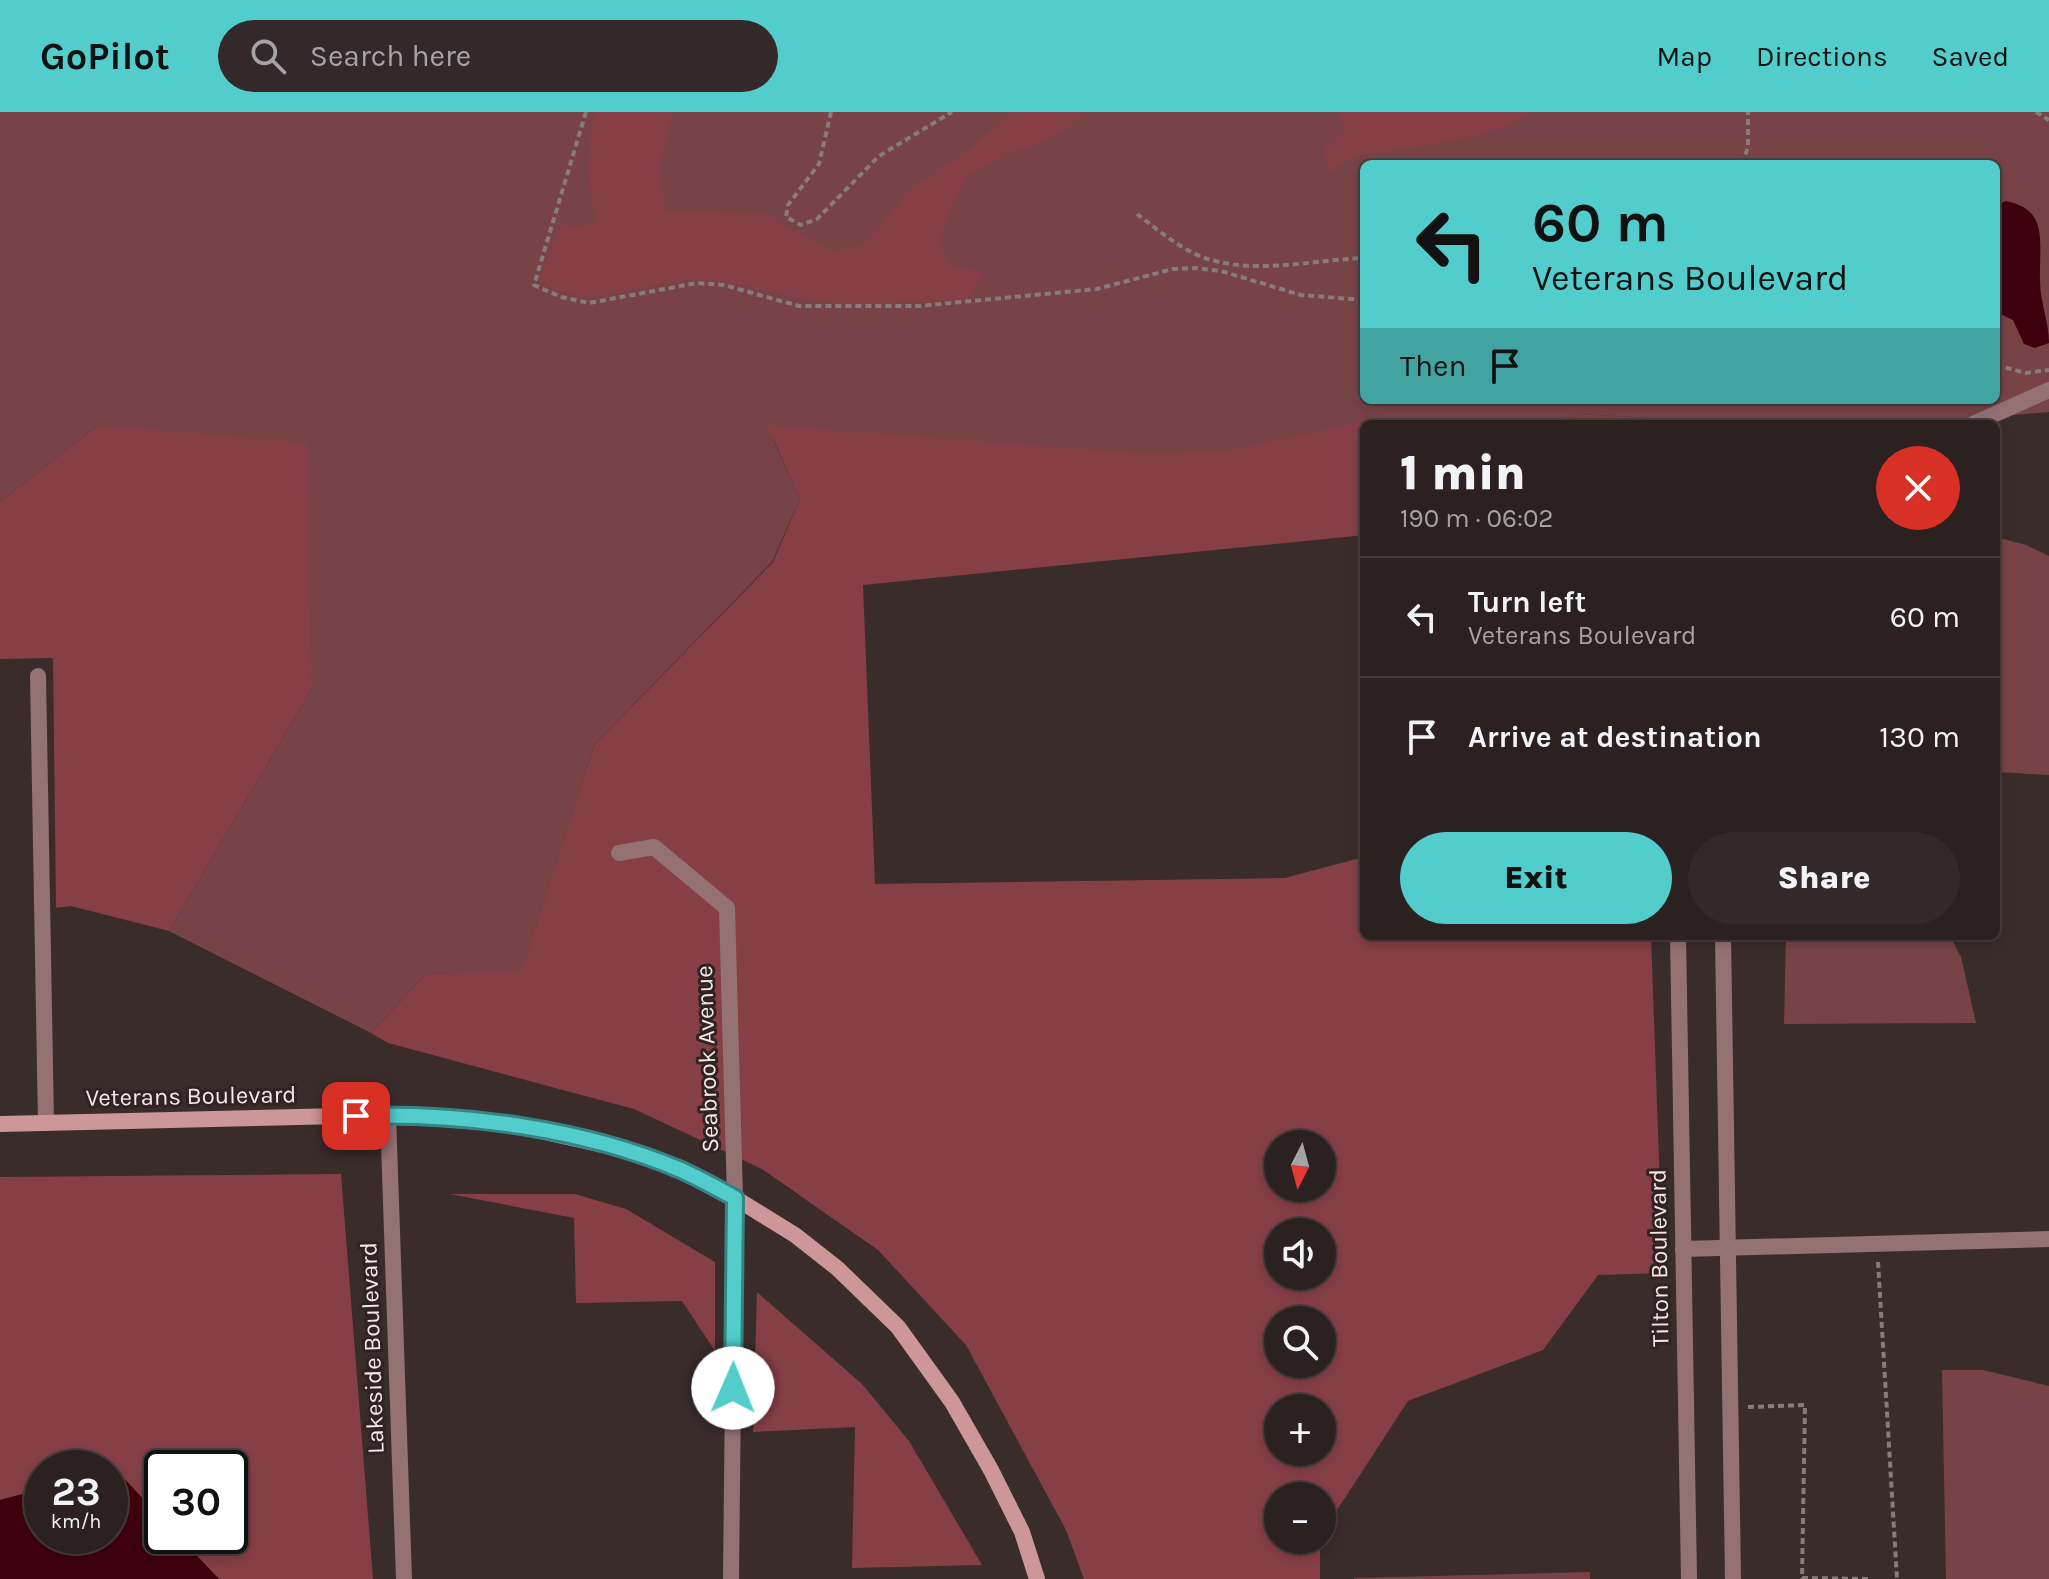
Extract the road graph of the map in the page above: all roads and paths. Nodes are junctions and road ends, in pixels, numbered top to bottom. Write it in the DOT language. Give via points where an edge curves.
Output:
graph roads {
  1 [pos="586,112"];
  2 [pos="831,112"];
  3 [pos="952,112"];
  4 [pos="1748,112"];
  5 [pos="2036,112"];
  6 [pos="2049,120"];
  7 [pos="1743,160"];
  8 [pos="1137,214"];
  9 [pos="1360,258"];
  10 [pos="1360,300"];
  11 [pos="2000,366"];
  12 [pos="2049,370"];
  13 [pos="2049,390"];
  14 [pos="1982,420"];
  15 [pos="38,676"];
  16 [pos="619,853"];
  17 [pos="1678,940"];
  18 [pos="1723,940"];
  19 [pos="388,1115"];
  20 [pos="46,1123"];
  21 [pos="0,1124"];
  22 [pos="735,1198"];
  23 [pos="2049,1239"];
  24 [pos="1877,1243"];
  25 [pos="1727,1247"];
  26 [pos="1683,1249"];
  27 [pos="1730,1408"];
  28 [pos="404,1579"];
  29 [pos="731,1579"];
  30 [pos="1037,1579"];
  31 [pos="1689,1579"];
  32 [pos="1733,1579"];
  33 [pos="1872,1579"];
  34 [pos="1897,1579"];
  1 -- 10 [label="path" via="534,285 561,297 589,303 697,283 799,306 919,306 1097,289 1196,268 1301,295"];
  2 -- 3 [label="path" via="819,164 788,205 786,217 801,225 817,219 879,156"];
  4 -- 7 [label="path"];
  5 -- 6 [label="path"];
  8 -- 9 [label="path" via="1169,239 1231,264"];
  11 -- 12 [label="path" via="2026,373"];
  13 -- 14 [label="street"];
  15 -- 20 [label="street"];
  16 -- 22 [label="street, Seabrook Avenue" via="654,847 727,908"];
  17 -- 26 [label="street, Tilton Boulevard"];
  18 -- 25 [label="street"];
  19 -- 20 [label="main road, Veterans Boulevard"];
  19 -- 22 [label="main road, Veterans Boulevard" via="509,1124 621,1149 681,1170"];
  19 -- 28 [label="street, Lakeside Boulevard"];
  20 -- 21 [label="main road, Veterans Boulevard"];
  22 -- 29 [label="street, Seabrook Avenue"];
  22 -- 30 [label="main road, Veterans Boulevard" via="837,1268 898,1327 952,1402 991,1470 1022,1532"];
  23 -- 24 [label="street"];
  24 -- 25 [label="street"];
  24 -- 34 [label="path"];
  25 -- 26 [label="street"];
  25 -- 27 [label="street"];
  26 -- 31 [label="street, Tilton Boulevard"];
  27 -- 32 [label="street"];
  27 -- 33 [label="path" via="1805,1405 1802,1578"];
}
